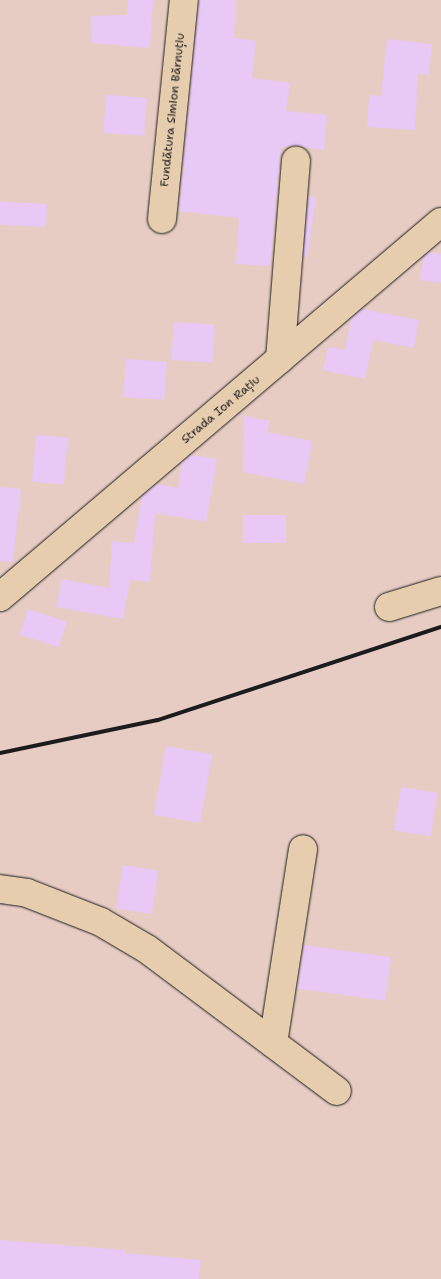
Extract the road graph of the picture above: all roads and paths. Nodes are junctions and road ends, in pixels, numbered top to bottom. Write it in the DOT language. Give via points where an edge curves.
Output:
graph roads {
  1 [pos="184,0"];
  2 [pos="296,161"];
  3 [pos="162,219"];
  4 [pos="441,222"];
  5 [pos="280,359"];
  6 [pos="441,591"];
  7 [pos="0,597"];
  8 [pos="389,607"];
  9 [pos="303,849"];
  10 [pos="0,889"];
  11 [pos="273,1043"];
  12 [pos="337,1091"];
  1 -- 3 [label="street, Fundătura Simion Bărnuțiu"];
  2 -- 5 [label="street"];
  4 -- 5 [label="street, Strada Ion Rațiu"];
  5 -- 7 [label="street, Strada Ion Rațiu"];
  6 -- 8 [label="street"];
  9 -- 11 [label="street"];
  10 -- 11 [label="street" via="27,893 101,922 147,949"];
  11 -- 12 [label="street"];
}
